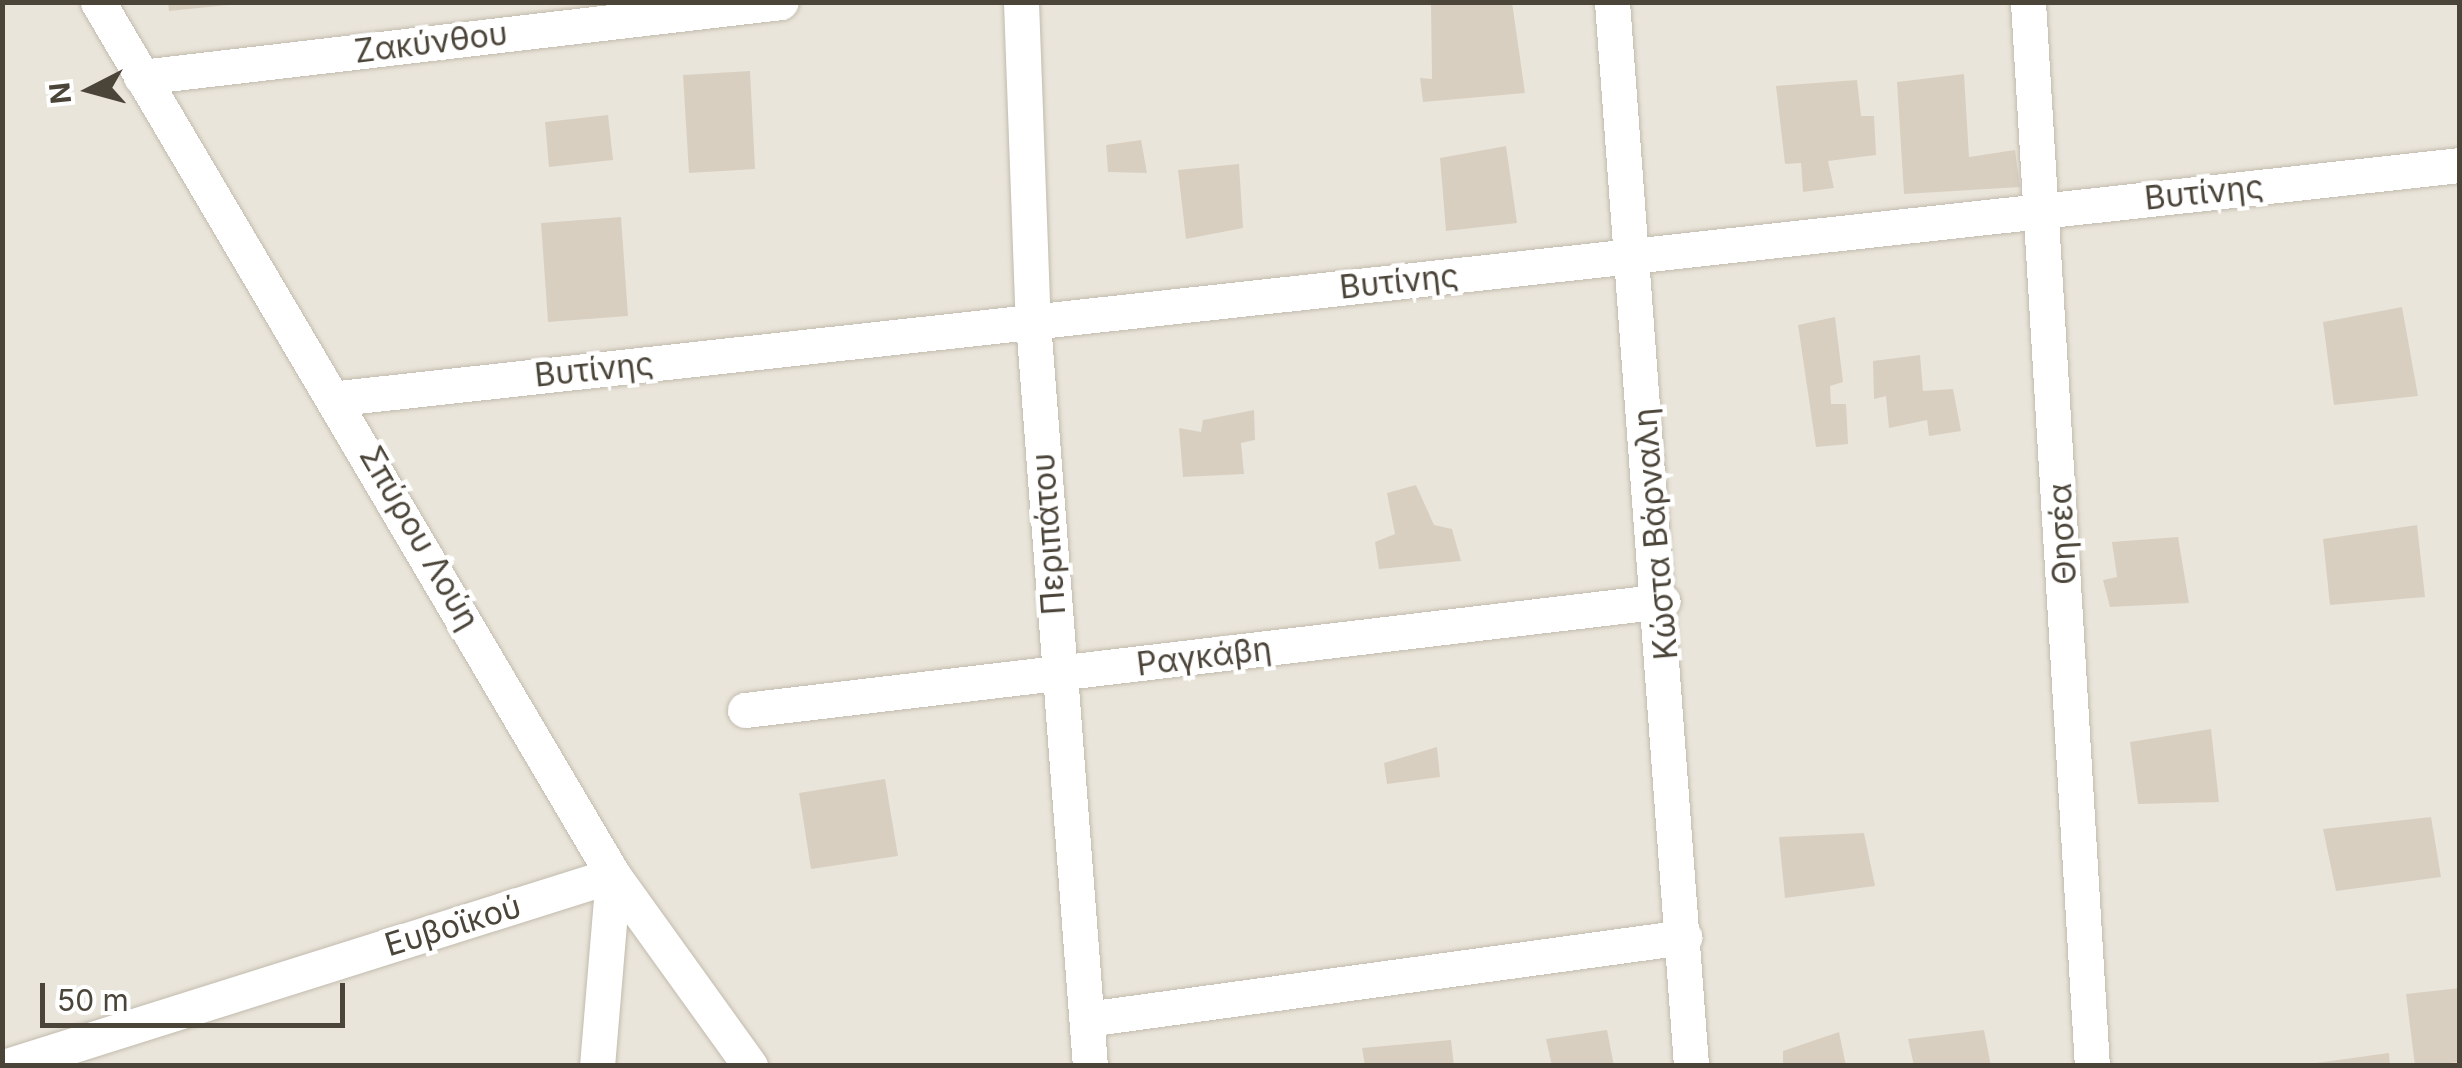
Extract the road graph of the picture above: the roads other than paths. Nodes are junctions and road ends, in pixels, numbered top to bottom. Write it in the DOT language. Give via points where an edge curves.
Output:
graph roads {
  1 [pos="98,2"];
  2 [pos="781,2"];
  3 [pos="1021,2"];
  4 [pos="1612,2"];
  5 [pos="2028,2"];
  6 [pos="141,77"];
  7 [pos="2460,165"];
  8 [pos="2045,210"];
  9 [pos="1631,256"];
  10 [pos="1033,322"];
  11 [pos="339,398"];
  12 [pos="1663,601"];
  13 [pos="1059,674"];
  14 [pos="745,710"];
  15 [pos="613,876"];
  16 [pos="1684,937"];
  17 [pos="1087,1020"];
  18 [pos="6,1066"];
  19 [pos="597,1066"];
  20 [pos="750,1066"];
  21 [pos="1090,1066"];
  22 [pos="1691,1066"];
  23 [pos="2092,1066"];
  1 -- 6 [label="street, Σπύρου Λούη"];
  2 -- 6 [label="street, Ζακύνθου"];
  3 -- 10 [label="street, Περιπάτου"];
  4 -- 9 [label="street, Κώστα Βάρναλη"];
  5 -- 8 [label="street, Θησέα"];
  6 -- 11 [label="street, Σπύρου Λούη"];
  7 -- 8 [label="street, Βυτίνης"];
  8 -- 9 [label="street, Βυτίνης"];
  8 -- 23 [label="street, Θησέα"];
  9 -- 10 [label="street, Βυτίνης"];
  9 -- 12 [label="street, Κώστα Βάρναλη"];
  10 -- 11 [label="street, Βυτίνης"];
  10 -- 13 [label="street, Περιπάτου"];
  11 -- 15 [label="street, Σπύρου Λούη"];
  12 -- 13 [label="street, Ραγκάβη"];
  12 -- 16 [label="street, Κώστα Βάρναλη"];
  13 -- 14 [label="street, Ραγκάβη"];
  13 -- 17 [label="street, Περιπάτου"];
  15 -- 18 [label="street, Ευβοϊκού"];
  15 -- 19 [label="street"];
  15 -- 20 [label="street, Σπύρου Λούη"];
  16 -- 17 [label="street"];
  16 -- 22 [label="street, Κώστα Βάρναλη"];
  17 -- 21 [label="street, Περιπάτου"];
}
